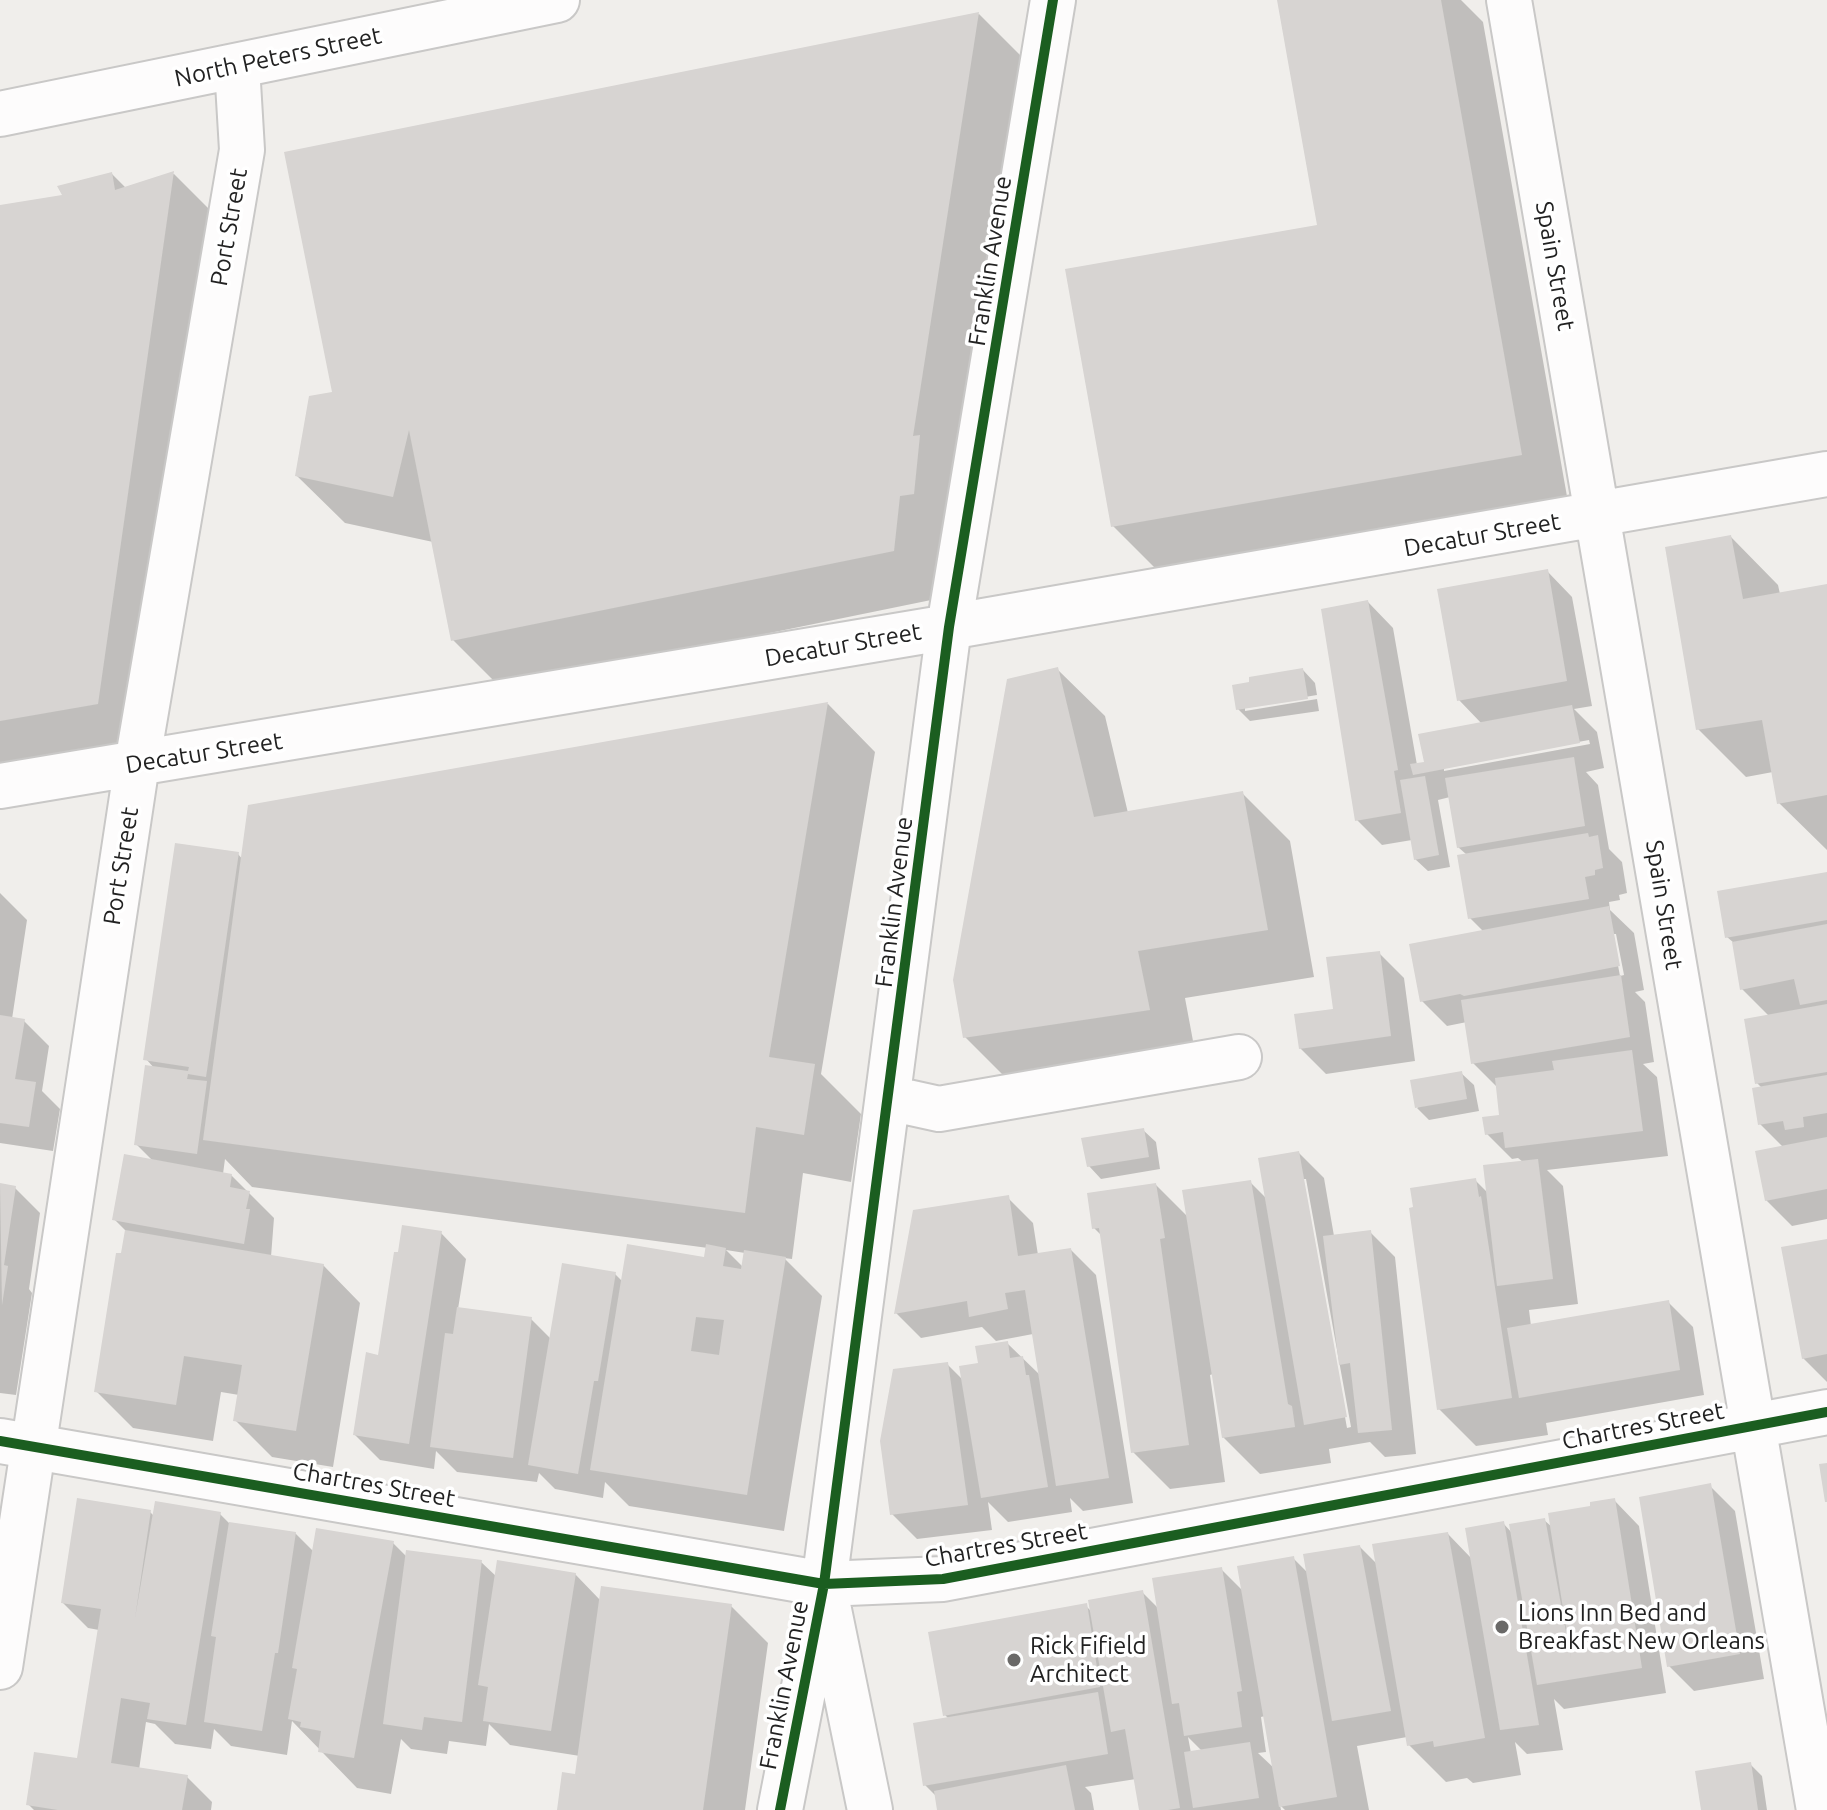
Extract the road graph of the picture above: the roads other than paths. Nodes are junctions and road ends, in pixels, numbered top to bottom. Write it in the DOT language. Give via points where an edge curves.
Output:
graph roads {
  1 [pos="557,0"];
  2 [pos="1053,0"];
  3 [pos="1509,0"];
  4 [pos="237,66"];
  5 [pos="0,114"];
  6 [pos="1827,474"];
  7 [pos="1598,515"];
  8 [pos="949,627"];
  9 [pos="137,764"];
  10 [pos="0,786"];
  11 [pos="1239,1057"];
  12 [pos="889,1098"];
  13 [pos="1827,1412"];
  14 [pos="1751,1426"];
  15 [pos="16,1443"];
  16 [pos="824,1584"];
  17 [pos="0,1667"];
  18 [pos="780,1810"];
  19 [pos="870,1810"];
  20 [pos="1819,1810"];
  1 -- 4 [label="street, North Peters Street"];
  2 -- 8 [label="street, Franklin Avenue"];
  3 -- 7 [label="street, Spain Street"];
  4 -- 5 [label="street, North Peters Street"];
  4 -- 9 [label="street, Port Street" via="242,150"];
  6 -- 7 [label="street, Decatur Street"];
  7 -- 8 [label="street, Decatur Street"];
  7 -- 14 [label="street, Spain Street"];
  8 -- 9 [label="street, Decatur Street"];
  8 -- 12 [label="street, Franklin Avenue"];
  9 -- 10 [label="street, Decatur Street"];
  9 -- 15 [label="street, Port Street"];
  11 -- 12 [label="street" via="939,1109"];
  12 -- 16 [label="street, Franklin Avenue"];
  13 -- 14 [label="street, Chartres Street"];
  14 -- 16 [label="street, Chartres Street" via="943,1579"];
  14 -- 20 [label="street, Spain Street"];
  15 -- 16 [label="street, Chartres Street"];
  15 -- 17 [label="street, Port Street"];
  16 -- 18 [label="street, Franklin Avenue"];
  16 -- 19 [label="street"];
}
